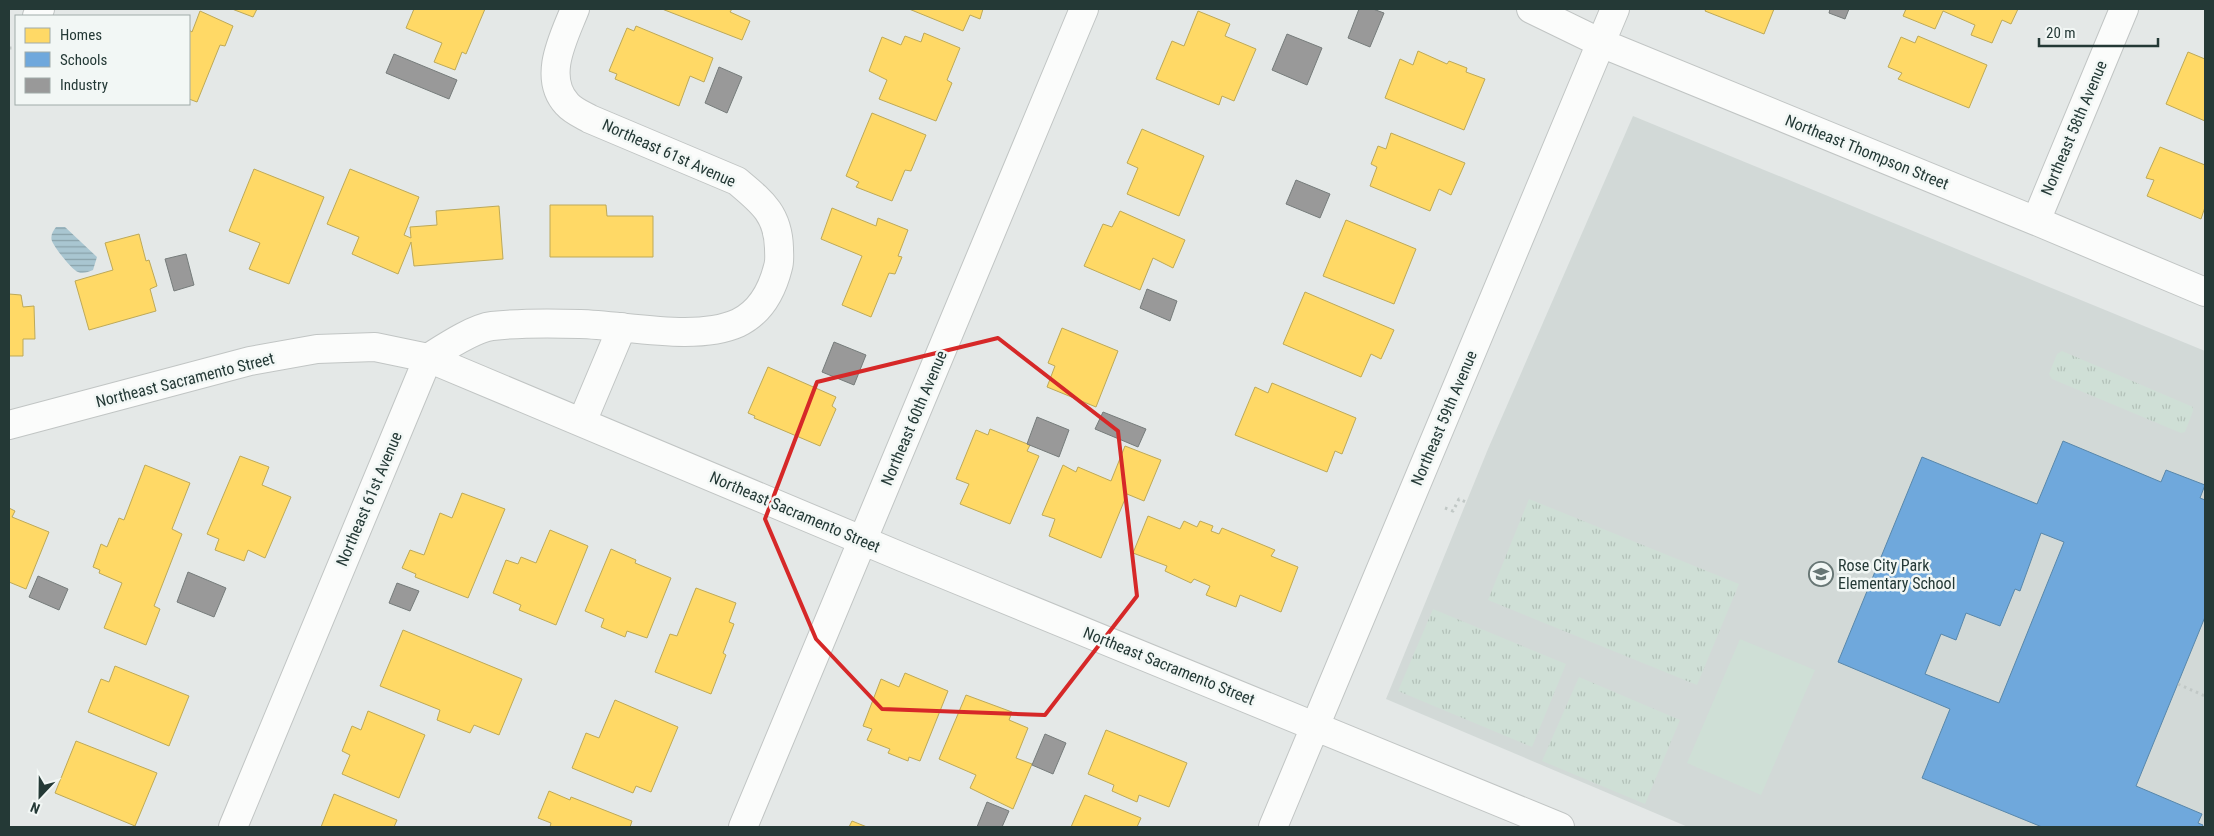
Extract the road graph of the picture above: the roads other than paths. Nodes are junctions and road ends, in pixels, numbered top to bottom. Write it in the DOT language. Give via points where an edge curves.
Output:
graph roads {
  1 [pos="575,9"];
  2 [pos="1084,9"];
  3 [pos="1531,9"];
  4 [pos="1615,9"];
  5 [pos="2124,9"];
  6 [pos="1601,43"];
  7 [pos="2036,220"];
  8 [pos="2205,292"];
  9 [pos="622,327"];
  10 [pos="428,358"];
  11 [pos="582,422"];
  12 [pos="9,425"];
  13 [pos="863,540"];
  14 [pos="1315,726"];
  15 [pos="233,827"];
  16 [pos="743,827"];
  17 [pos="1273,827"];
  18 [pos="1560,827"];
  1 -- 9 [label="street, Northeast 61st Avenue" via="558,50 555,69 559,92 568,105 590,119 737,181 769,211 778,233 780,263 773,288 758,310 737,323 700,332"];
  2 -- 13 [label="street, Northeast 60th Avenue"];
  3 -- 6 [label="street, Northeast Thompson Street"];
  4 -- 6 [label="street, Northeast 59th Avenue"];
  5 -- 7 [label="street, Northeast 58th Avenue"];
  6 -- 7 [label="street, Northeast Thompson Street"];
  6 -- 14 [label="street, Northeast 59th Avenue"];
  7 -- 8 [label="street, Northeast Thompson Street"];
  9 -- 10 [label="street, Northeast 61st Avenue" via="580,324 490,326"];
  9 -- 11 [label="street"];
  10 -- 11 [label="street, Northeast Sacramento Street"];
  10 -- 12 [label="street, Northeast Sacramento Street" via="375,347 317,349 250,361"];
  10 -- 15 [label="street, Northeast 61st Avenue"];
  11 -- 13 [label="street, Northeast Sacramento Street"];
  13 -- 14 [label="street, Northeast Sacramento Street"];
  13 -- 16 [label="street, Northeast 60th Avenue"];
  14 -- 17 [label="street, Northeast 59th Avenue"];
  14 -- 18 [label="street, Northeast Sacramento Street"];
}
